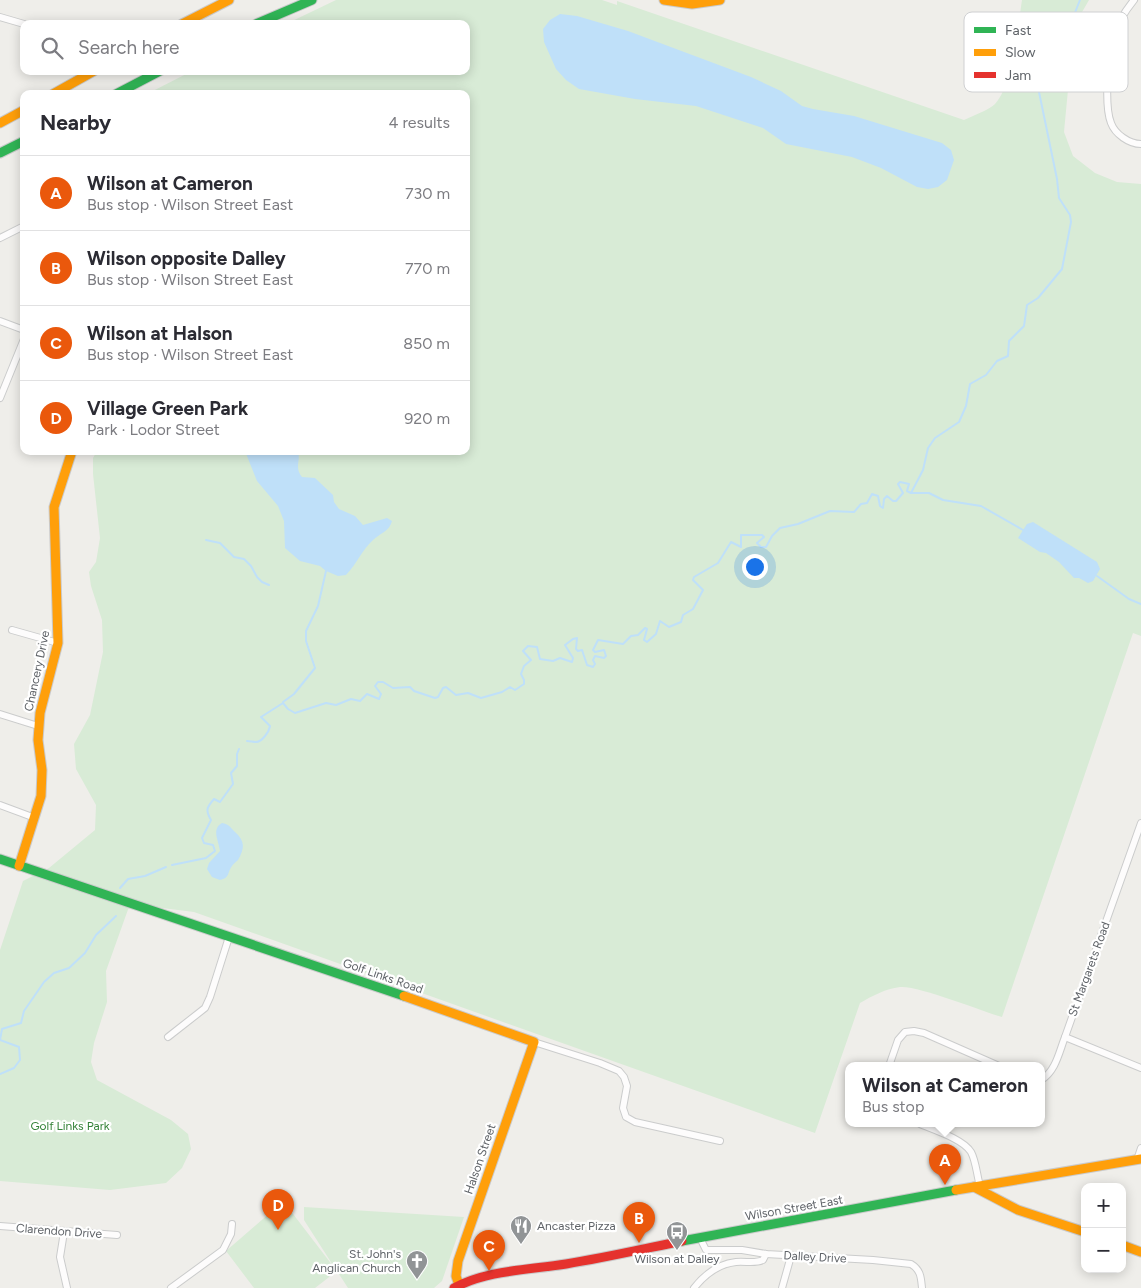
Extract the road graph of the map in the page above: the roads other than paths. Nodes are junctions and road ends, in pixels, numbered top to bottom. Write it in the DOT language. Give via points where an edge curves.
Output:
graph roads {
  1 [pos="229,0"];
  2 [pos="298,0"];
  3 [pos="312,0"];
  4 [pos="664,0"];
  5 [pos="720,0"];
  6 [pos="1134,0"];
  7 [pos="1125,12"];
  8 [pos="0,17"];
  9 [pos="190,20"];
  10 [pos="259,20"];
  11 [pos="265,20"];
  12 [pos="20,23"];
  13 [pos="87,75"];
  14 [pos="153,75"];
  15 [pos="60,90"];
  16 [pos="124,90"];
  17 [pos="1109,92"];
  18 [pos="20,112"];
  19 [pos="0,123"];
  20 [pos="20,143"];
  21 [pos="1141,144"];
  22 [pos="0,153"];
  23 [pos="20,228"];
  24 [pos="0,238"];
  25 [pos="0,321"];
  26 [pos="20,328"];
  27 [pos="20,349"];
  28 [pos="0,398"];
  29 [pos="71,455"];
  30 [pos="12,630"];
  31 [pos="58,643"];
  32 [pos="0,714"];
  33 [pos="38,726"];
  34 [pos="0,805"];
  35 [pos="35,818"];
  36 [pos="1141,823"];
  37 [pos="0,859"];
  38 [pos="19,866"];
  39 [pos="229,937"];
  40 [pos="168,1037"];
  41 [pos="1065,1037"];
  42 [pos="534,1042"];
  43 [pos="890,1062"];
  44 [pos="990,1062"];
  45 [pos="1141,1068"];
  46 [pos="1045,1078"];
  47 [pos="927,1127"];
  48 [pos="720,1141"];
  49 [pos="1141,1148"];
  50 [pos="1139,1159"];
  51 [pos="993,1184"];
  52 [pos="974,1187"];
  53 [pos="998,1199"];
  54 [pos="1018,1210"];
  55 [pos="232,1224"];
  56 [pos="0,1226"];
  57 [pos="1081,1231"];
  58 [pos="64,1232"];
  59 [pos="118,1235"];
  60 [pos="700,1238"];
  61 [pos="1126,1246"];
  62 [pos="1141,1252"];
  63 [pos="766,1254"];
  64 [pos="792,1256"];
  65 [pos="179,1286"];
  66 [pos="456,1286"];
  67 [pos="66,1288"];
  68 [pos="171,1288"];
  69 [pos="694,1288"];
  70 [pos="782,1288"];
  71 [pos="922,1288"];
  1 -- 9 [label="main road"];
  2 -- 10 [label="main road"];
  3 -- 11 [label="main road"];
  4 -- 5 [label="main road" via="694,4"];
  6 -- 7 [label="street"];
  8 -- 12 [label="street"];
  13 -- 15 [label="main road"];
  14 -- 16 [label="main road"];
  17 -- 21 [label="street" via="1108,113 1112,125 1122,137 1133,144"];
  18 -- 19 [label="main road"];
  20 -- 22 [label="main road"];
  23 -- 24 [label="street"];
  25 -- 26 [label="street"];
  27 -- 28 [label="street"];
  29 -- 31 [label="main road, Chancery Drive" via="54,507"];
  30 -- 31 [label="street"];
  31 -- 33 [label="main road, Chancery Drive"];
  32 -- 33 [label="street"];
  33 -- 35 [label="main road, Chancery Drive" via="42,784"];
  34 -- 35 [label="street"];
  35 -- 38 [label="main road, Chancery Drive"];
  36 -- 41 [label="street, St Margarets Road"];
  37 -- 38 [label="main road, Golf Links Road"];
  38 -- 39 [label="main road, Golf Links Road"];
  39 -- 40 [label="street" via="204,1008"];
  39 -- 42 [label="main road, Golf Links Road"];
  41 -- 45 [label="street"];
  41 -- 46 [label="street, St Margarets Road" via="1055,1065"];
  42 -- 48 [label="street, Golf Links Road" via="619,1071 627,1086 623,1108 626,1117 635,1122"];
  42 -- 66 [label="main road, Halson Street" via="458,1261"];
  43 -- 44 [label="street" via="898,1040 905,1032 914,1031"];
  47 -- 52 [label="street" via="959,1141 971,1152"];
  49 -- 50 [label="street"];
  50 -- 51 [label="main road, Wilson Street East"];
  51 -- 52 [label="main road, Wilson Street East"];
  51 -- 53 [label="main road"];
  52 -- 53 [label="main road"];
  52 -- 54 [label="main road" via="997,1204"];
  52 -- 60 [label="main road, Wilson Street East"];
  53 -- 54 [label="main road"];
  54 -- 57 [label="main road"];
  55 -- 65 [label="street" via="223,1250"];
  56 -- 58 [label="street, Clarendon Drive"];
  58 -- 59 [label="street, Clarendon Drive"];
  58 -- 67 [label="street" via="60,1257"];
  60 -- 63 [label="street, Dalley Drive" via="706,1250"];
  60 -- 66 [label="main road, Wilson Street East" via="496,1275"];
  61 -- 62 [label="main road"];
  63 -- 64 [label="street, Dalley Drive"];
  63 -- 69 [label="street" via="759,1262 720,1265"];
  64 -- 70 [label="street"];
  64 -- 71 [label="street, Dalley Drive" via="912,1264 920,1272"];
  65 -- 68 [label="street"];
}
